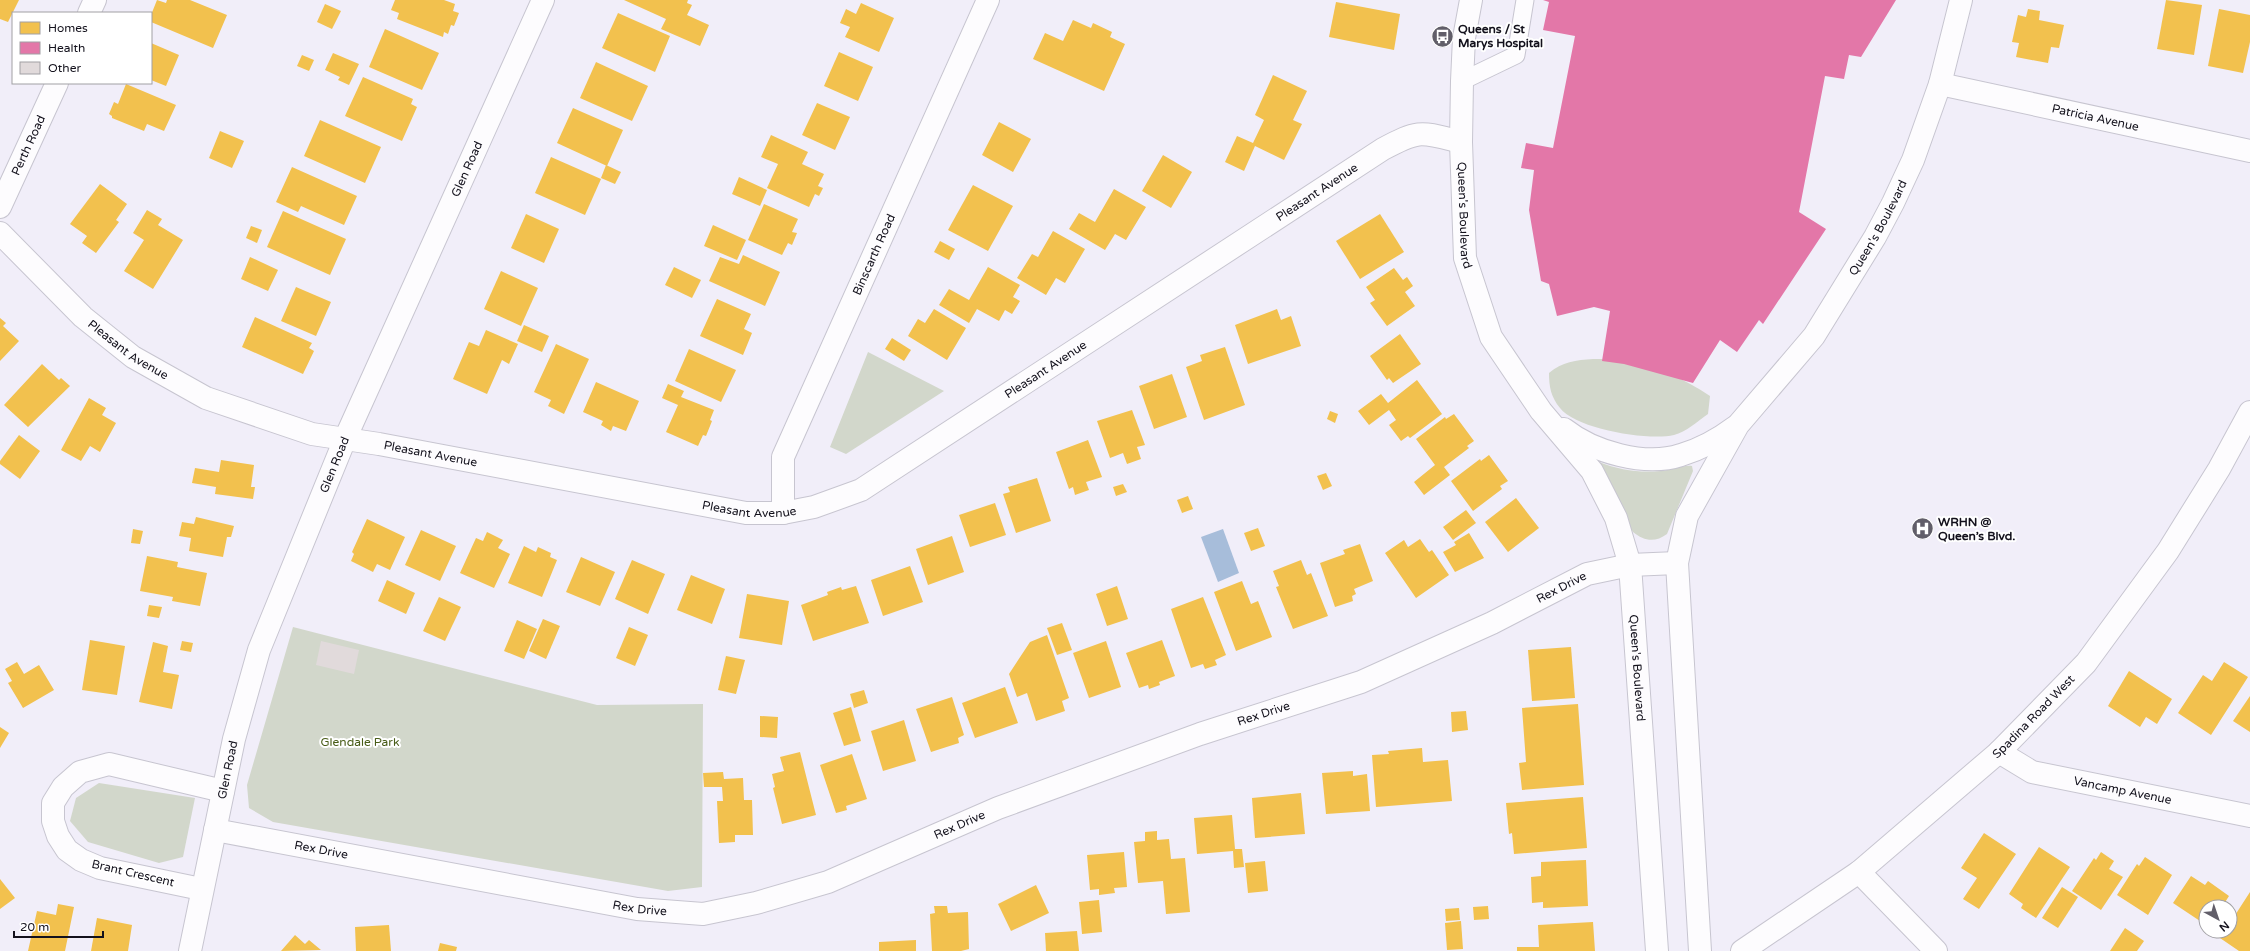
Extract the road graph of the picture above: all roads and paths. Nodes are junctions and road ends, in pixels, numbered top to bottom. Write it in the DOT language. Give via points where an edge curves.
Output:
graph roads {
  1 [pos="94,0"];
  2 [pos="543,0"];
  3 [pos="988,0"];
  4 [pos="1471,0"];
  5 [pos="1525,0"];
  6 [pos="1961,0"];
  7 [pos="89,12"];
  8 [pos="1462,81"];
  9 [pos="57,84"];
  10 [pos="1940,84"];
  11 [pos="1461,142"];
  12 [pos="2250,151"];
  13 [pos="0,207"];
  14 [pos="0,233"];
  15 [pos="1541,411"];
  16 [pos="2250,412"];
  17 [pos="1738,425"];
  18 [pos="345,439"];
  19 [pos="783,513"];
  20 [pos="1677,563"];
  21 [pos="1630,565"];
  22 [pos="1999,752"];
  23 [pos="223,791"];
  24 [pos="2250,816"];
  25 [pos="215,830"];
  26 [pos="1859,872"];
  27 [pos="201,889"];
  28 [pos="190,951"];
  29 [pos="1657,951"];
  30 [pos="1700,951"];
  31 [pos="1742,951"];
  32 [pos="1936,951"];
  1 -- 7 [label="street"];
  2 -- 18 [label="street, Glen Road"];
  3 -- 19 [label="street, Binscarth Road" via="783,456"];
  4 -- 8 [label="street, Queen's Boulevard" via="1464,38"];
  5 -- 8 [label="lane" via="1516,55"];
  6 -- 10 [label="street, Queen's Boulevard"];
  8 -- 11 [label="street, Queen's Boulevard"];
  9 -- 13 [label="street, Perth Road"];
  10 -- 12 [label="street, Patricia Avenue"];
  10 -- 17 [label="street, Queen's Boulevard" via="1913,160 1875,237 1814,336"];
  11 -- 15 [label="street, Queen's Boulevard" via="1465,258 1491,337"];
  11 -- 19 [label="street, Pleasant Avenue" via="1425,133 1408,136 1383,149 861,490 814,507"];
  14 -- 18 [label="street, Pleasant Avenue" via="83,317 133,357 206,398 312,434"];
  15 -- 17 [label="street, Queen's Boulevard" via="1568,433 1605,452 1641,460 1680,456 1719,439"];
  15 -- 21 [label="street, Queen's Boulevard" via="1592,471 1616,518"];
  16 -- 22 [label="street, Spadina Road West" via="2219,469 2168,551 2091,656"];
  17 -- 20 [label="street, Queen's Boulevard" via="1687,516"];
  18 -- 19 [label="street, Pleasant Avenue" via="746,513"];
  18 -- 23 [label="street, Glen Road" via="259,650"];
  20 -- 21 [label="street, Rex Drive"];
  20 -- 30 [label="street, Queen's Boulevard"];
  21 -- 25 [label="street, Rex Drive" via="1587,574 1492,624 1361,682 1200,734 998,808 828,882 756,903 703,914 637,909"];
  21 -- 29 [label="street, Queen's Boulevard"];
  22 -- 24 [label="street, Vancamp Avenue" via="2032,772"];
  22 -- 26 [label="street, Spadina Road West"];
  23 -- 25 [label="street, Glen Road"];
  23 -- 27 [label="street, Brant Crescent" via="109,764 80,772 63,788 53,803 53,821 58,836 68,850 81,860 100,868"];
  25 -- 27 [label="street, Glen Road"];
  26 -- 31 [label="street, Spadina Road West"];
  26 -- 32 [label="street"];
  27 -- 28 [label="street, Glen Road"];
}
